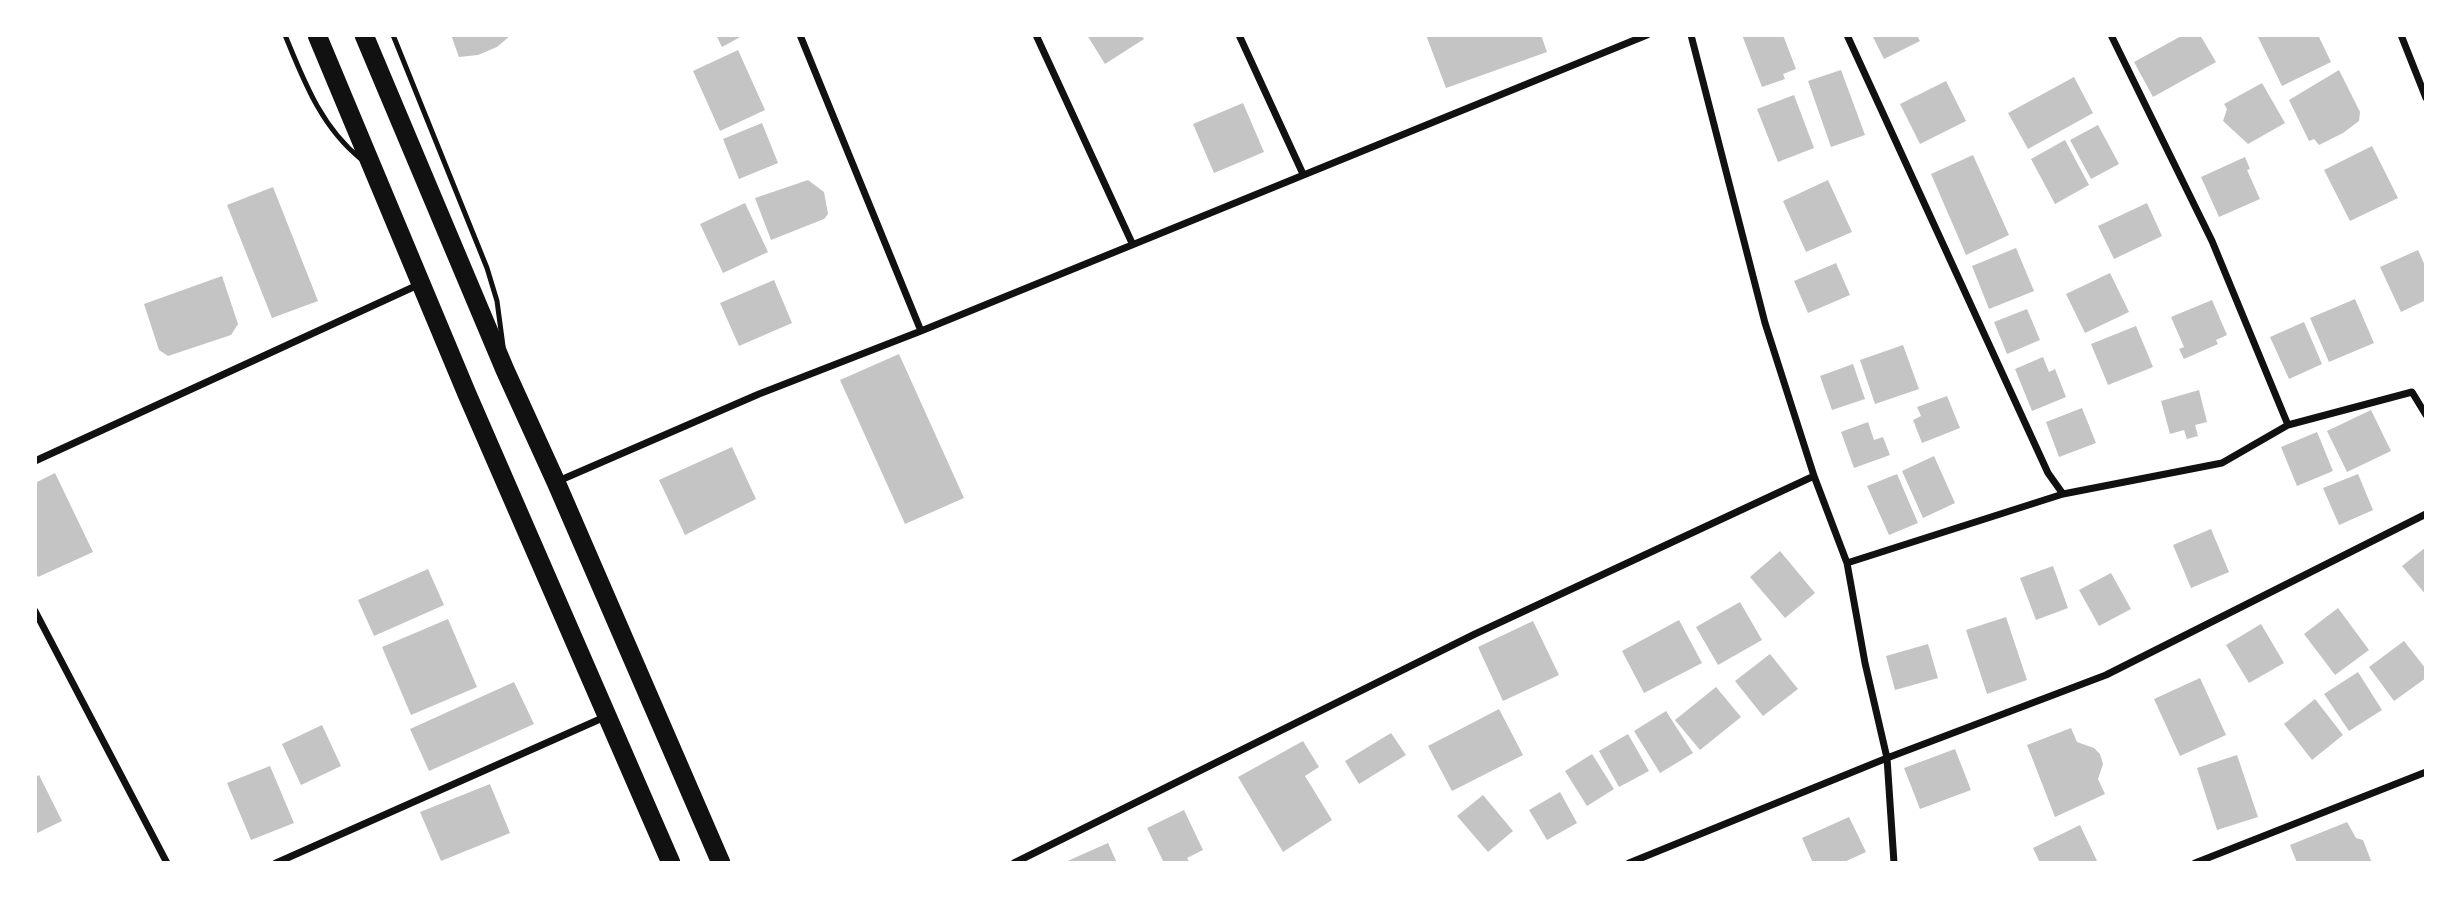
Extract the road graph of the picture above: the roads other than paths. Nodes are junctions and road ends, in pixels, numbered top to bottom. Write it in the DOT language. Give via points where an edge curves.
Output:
graph roads {
  1 [pos="285,35"];
  2 [pos="317,35"];
  3 [pos="363,35"];
  4 [pos="393,35"];
  5 [pos="800,35"];
  6 [pos="1036,35"];
  7 [pos="1239,35"];
  8 [pos="1647,35"];
  9 [pos="1691,35"];
  10 [pos="1847,35"];
  11 [pos="2111,35"];
  12 [pos="2401,35"];
  13 [pos="2426,99"];
  14 [pos="373,169"];
  15 [pos="1303,174"];
  16 [pos="1132,243"];
  17 [pos="421,284"];
  18 [pos="920,331"];
  19 [pos="505,370"];
  20 [pos="2426,415"];
  21 [pos="2288,425"];
  22 [pos="35,461"];
  23 [pos="1814,476"];
  24 [pos="556,482"];
  25 [pos="2063,494"];
  26 [pos="2426,514"];
  27 [pos="1847,563"];
  28 [pos="35,611"];
  29 [pos="607,715"];
  30 [pos="1886,758"];
  31 [pos="2426,772"];
  32 [pos="167,863"];
  33 [pos="276,863"];
  34 [pos="671,863"];
  35 [pos="722,863"];
  36 [pos="1014,863"];
  37 [pos="1629,863"];
  38 [pos="1894,863"];
  39 [pos="2195,863"];
  1 -- 14 [label="lane" via="330,129"];
  2 -- 14 [label="highway"];
  3 -- 19 [label="highway"];
  4 -- 19 [label="lane" via="488,268"];
  5 -- 18 [label="street"];
  6 -- 16 [label="street"];
  7 -- 15 [label="street"];
  8 -- 15 [label="street"];
  9 -- 23 [label="street" via="1765,323"];
  10 -- 25 [label="street" via="2048,473"];
  11 -- 21 [label="street" via="2212,241"];
  12 -- 13 [label="street"];
  14 -- 17 [label="highway"];
  15 -- 16 [label="street"];
  16 -- 18 [label="street"];
  17 -- 22 [label="street"];
  17 -- 29 [label="highway"];
  18 -- 24 [label="street"];
  19 -- 24 [label="highway"];
  20 -- 21 [label="street" via="2412,392"];
  21 -- 25 [label="street" via="2222,463"];
  23 -- 27 [label="street"];
  23 -- 36 [label="street" via="1475,634"];
  24 -- 35 [label="highway"];
  25 -- 27 [label="street"];
  26 -- 30 [label="street" via="2106,675"];
  27 -- 30 [label="street"];
  28 -- 32 [label="street"];
  29 -- 33 [label="street"];
  29 -- 34 [label="highway"];
  30 -- 37 [label="street"];
  30 -- 38 [label="street"];
  31 -- 39 [label="street"];
}
